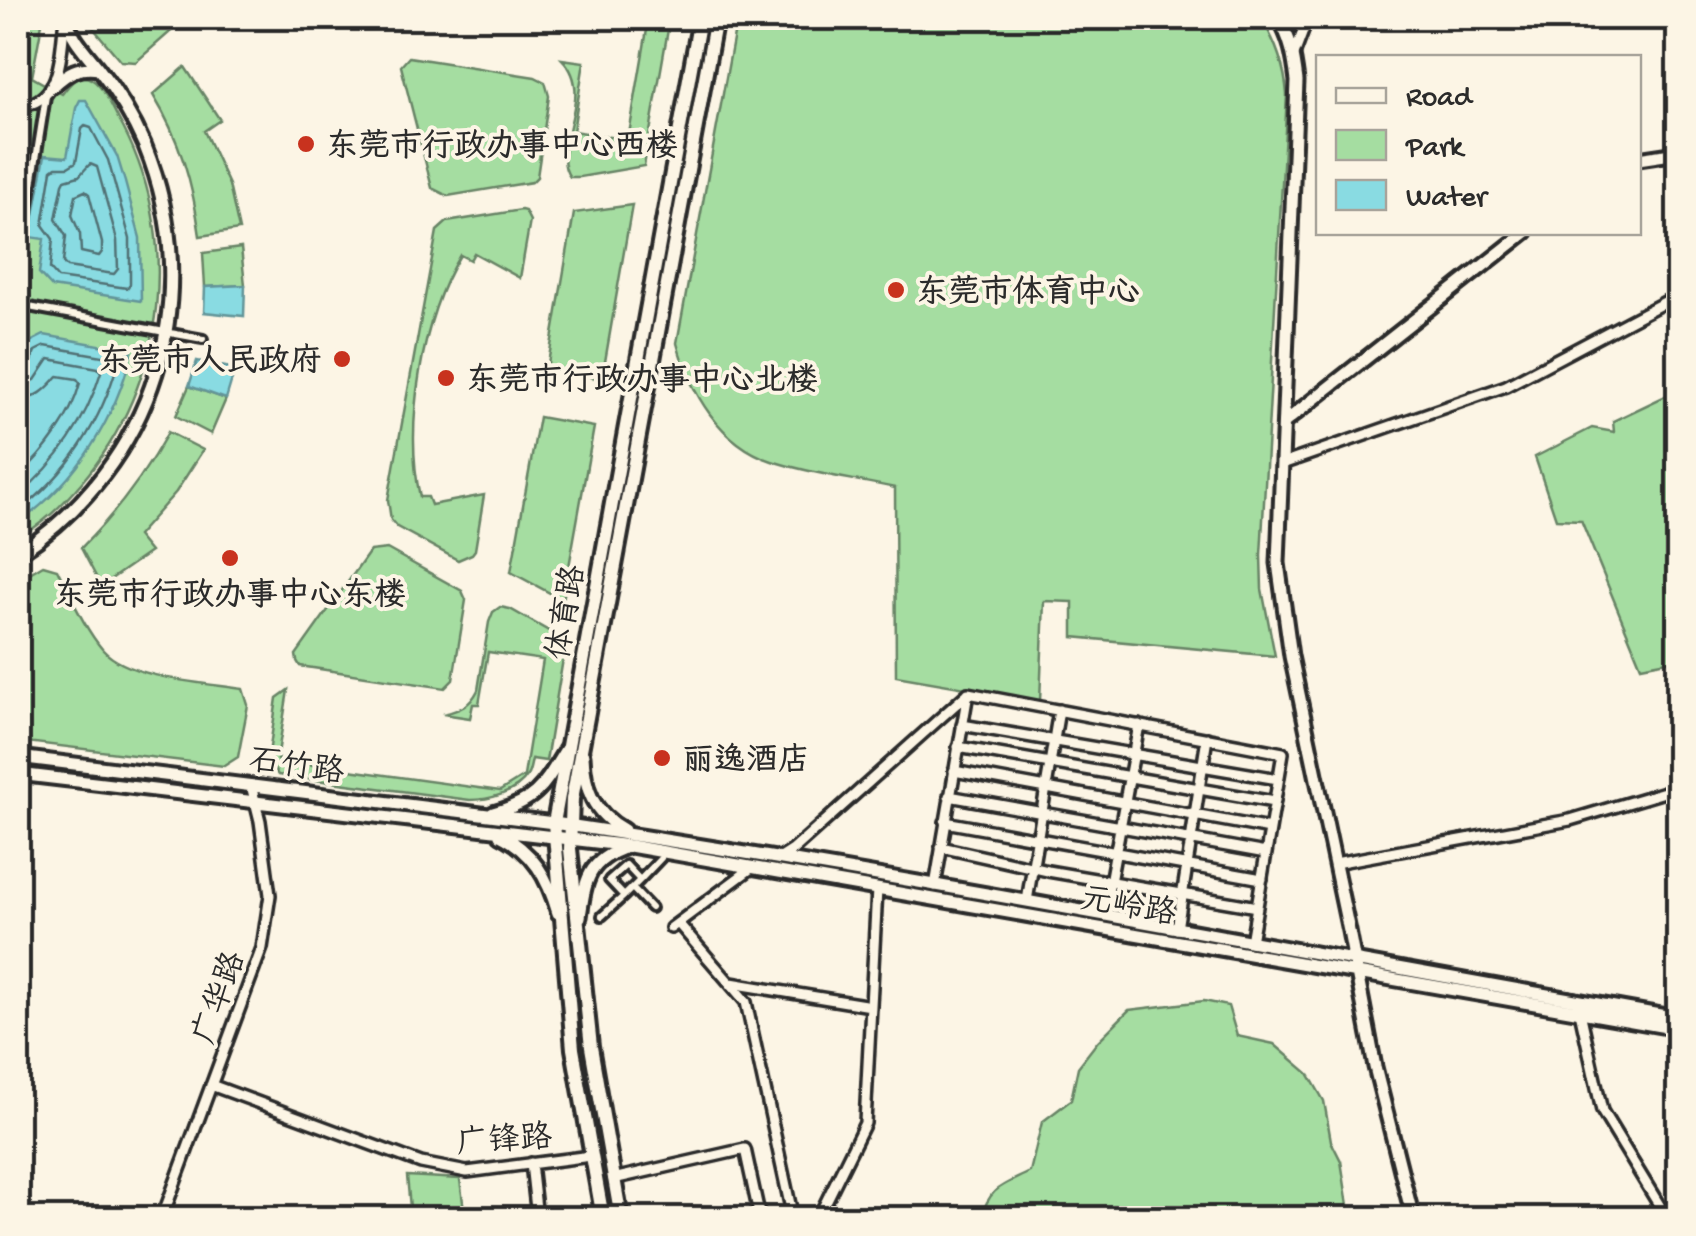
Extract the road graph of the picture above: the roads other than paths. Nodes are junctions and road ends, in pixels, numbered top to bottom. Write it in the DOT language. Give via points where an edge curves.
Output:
graph roads {
  1 [pos="66,18"];
  2 [pos="687,18"];
  3 [pos="700,18"];
  4 [pos="716,18"];
  5 [pos="1278,18"];
  6 [pos="1308,18"];
  7 [pos="693,55"];
  8 [pos="1294,55"];
  9 [pos="99,69"];
  10 [pos="50,91"];
  11 [pos="18,106"];
  12 [pos="1678,152"];
  13 [pos="1641,159"];
  14 [pos="1522,235"];
  15 [pos="20,243"];
  16 [pos="18,273"];
  17 [pos="1678,296"];
  18 [pos="18,306"];
  19 [pos="165,332"];
  20 [pos="203,339"];
  21 [pos="1285,422"];
  22 [pos="1282,464"];
  23 [pos="18,550"];
  24 [pos="968,693"];
  25 [pos="1059,710"];
  26 [pos="962,725"];
  27 [pos="1138,726"];
  28 [pos="1207,738"];
  29 [pos="1054,741"];
  30 [pos="568,746"];
  31 [pos="958,747"];
  32 [pos="583,748"];
  33 [pos="1133,754"];
  34 [pos="18,757"];
  35 [pos="1050,763"];
  36 [pos="1203,766"];
  37 [pos="954,771"];
  38 [pos="18,774"];
  39 [pos="1129,777"];
  40 [pos="1278,779"];
  41 [pos="251,785"];
  42 [pos="1046,788"];
  43 [pos="1678,788"];
  44 [pos="1199,789"];
  45 [pos="949,796"];
  46 [pos="254,802"];
  47 [pos="1124,802"];
  48 [pos="1274,802"];
  49 [pos="1042,813"];
  50 [pos="486,815"];
  51 [pos="1195,815"];
  52 [pos="945,822"];
  53 [pos="1120,827"];
  54 [pos="486,829"];
  55 [pos="1270,829"];
  56 [pos="562,831"];
  57 [pos="1037,839"];
  58 [pos="631,840"];
  59 [pos="1191,840"];
  60 [pos="942,847"];
  61 [pos="1116,853"];
  62 [pos="1266,853"];
  63 [pos="661,858"];
  64 [pos="779,859"];
  65 [pos="1334,862"];
  66 [pos="608,863"];
  67 [pos="1187,865"];
  68 [pos="753,867"];
  69 [pos="1032,867"];
  70 [pos="617,873"];
  71 [pos="1262,879"];
  72 [pos="640,880"];
  73 [pos="1110,881"];
  74 [pos="935,886"];
  75 [pos="632,888"];
  76 [pos="877,889"];
  77 [pos="1182,894"];
  78 [pos="624,896"];
  79 [pos="1027,901"];
  80 [pos="651,908"];
  81 [pos="1257,908"];
  82 [pos="1104,915"];
  83 [pos="602,916"];
  84 [pos="578,926"];
  85 [pos="562,927"];
  86 [pos="1176,928"];
  87 [pos="1250,942"];
  88 [pos="1356,967"];
  89 [pos="730,983"];
  90 [pos="871,1006"];
  91 [pos="1580,1012"];
  92 [pos="1678,1018"];
  93 [pos="1678,1030"];
  94 [pos="211,1085"];
  95 [pos="591,1156"];
  96 [pos="530,1163"];
  97 [pos="613,1179"];
  98 [pos="162,1218"];
  99 [pos="537,1218"];
  100 [pos="603,1218"];
  101 [pos="621,1218"];
  102 [pos="760,1218"];
  103 [pos="792,1218"];
  104 [pos="818,1218"];
  105 [pos="1412,1218"];
  106 [pos="1667,1218"];
  1 -- 9 [label="street"];
  1 -- 10 [label="street"];
  2 -- 7 [label="main road"];
  3 -- 7 [label="main road, 体育路"];
  4 -- 32 [label="main road, 体育路"];
  5 -- 8 [label="street"];
  6 -- 8 [label="street"];
  7 -- 30 [label="main road, 体育路"];
  8 -- 21 [label="street"];
  9 -- 10 [label="street" via="72,70"];
  9 -- 19 [label="street" via="140,135 162,201 170,251"];
  10 -- 11 [label="street"];
  10 -- 15 [label="street"];
  12 -- 13 [label="street"];
  14 -- 21 [label="street"];
  15 -- 16 [label="street"];
  17 -- 22 [label="street" via="1506,386"];
  18 -- 19 [label="street"];
  19 -- 20 [label="street"];
  19 -- 23 [label="street" via="144,409 126,444 78,505"];
  21 -- 22 [label="street"];
  22 -- 65 [label="street" via="1282,600"];
  24 -- 25 [label="street"];
  24 -- 26 [label="street"];
  24 -- 64 [label="street"];
  25 -- 27 [label="street"];
  25 -- 29 [label="street"];
  26 -- 29 [label="street"];
  26 -- 31 [label="street"];
  27 -- 28 [label="street"];
  27 -- 33 [label="street"];
  28 -- 36 [label="street"];
  28 -- 40 [label="street" via="1282,753"];
  29 -- 33 [label="street"];
  29 -- 35 [label="street"];
  30 -- 50 [label="street" via="538,793"];
  30 -- 56 [label="main road, 体育路"];
  31 -- 35 [label="street"];
  31 -- 37 [label="street"];
  32 -- 56 [label="main road, 体育路"];
  32 -- 58 [label="street" via="590,799"];
  33 -- 36 [label="street"];
  33 -- 39 [label="street"];
  34 -- 41 [label="street, 石竹路"];
  35 -- 39 [label="street"];
  35 -- 42 [label="street"];
  36 -- 40 [label="street"];
  36 -- 44 [label="street"];
  37 -- 42 [label="street"];
  37 -- 45 [label="street"];
  38 -- 46 [label="street, 石竹路"];
  39 -- 44 [label="street"];
  39 -- 47 [label="street"];
  40 -- 48 [label="street"];
  41 -- 46 [label="street, 广华路"];
  41 -- 50 [label="street, 石竹路"];
  42 -- 47 [label="street"];
  42 -- 49 [label="street"];
  43 -- 65 [label="street" via="1570,820"];
  44 -- 48 [label="street"];
  44 -- 51 [label="street"];
  45 -- 49 [label="street"];
  45 -- 52 [label="street"];
  46 -- 54 [label="street, 石竹路"];
  46 -- 94 [label="street, 广华路" via="268,916"];
  47 -- 51 [label="street"];
  47 -- 53 [label="street"];
  48 -- 55 [label="street"];
  49 -- 53 [label="street"];
  49 -- 57 [label="street"];
  50 -- 56 [label="street, 石竹路"];
  51 -- 55 [label="street"];
  51 -- 59 [label="street"];
  52 -- 57 [label="street"];
  52 -- 60 [label="street"];
  53 -- 59 [label="street"];
  53 -- 61 [label="street"];
  54 -- 56 [label="street, 石竹路"];
  54 -- 85 [label="street" via="514,842 542,871"];
  55 -- 62 [label="street"];
  56 -- 58 [label="street, 元岭路"];
  56 -- 84 [label="main road, 体育路"];
  56 -- 85 [label="main road, 体育路"];
  57 -- 61 [label="street"];
  57 -- 69 [label="street"];
  58 -- 64 [label="street, 元岭路"];
  58 -- 68 [label="street, 元岭路"];
  58 -- 84 [label="street" via="590,870"];
  59 -- 62 [label="street"];
  59 -- 67 [label="street"];
  60 -- 69 [label="street"];
  60 -- 74 [label="street"];
  61 -- 67 [label="street"];
  61 -- 73 [label="street"];
  62 -- 71 [label="street"];
  63 -- 72 [label="street"];
  64 -- 74 [label="street, 元岭路"];
  65 -- 88 [label="street"];
  66 -- 70 [label="street"];
  67 -- 71 [label="street"];
  67 -- 77 [label="street"];
  68 -- 76 [label="street, 元岭路"];
  68 -- 89 [label="street" via="674,926"];
  69 -- 73 [label="street"];
  69 -- 79 [label="street"];
  70 -- 72 [label="street" via="626,865"];
  70 -- 78 [label="street" via="610,880"];
  71 -- 81 [label="street"];
  72 -- 75 [label="street"];
  73 -- 77 [label="street"];
  73 -- 82 [label="street"];
  74 -- 79 [label="street, 元岭路"];
  75 -- 78 [label="street"];
  75 -- 80 [label="street"];
  76 -- 88 [label="street, 元岭路"];
  76 -- 90 [label="street"];
  77 -- 81 [label="street"];
  77 -- 86 [label="street"];
  78 -- 83 [label="street"];
  79 -- 82 [label="street, 元岭路"];
  81 -- 87 [label="street"];
  82 -- 86 [label="street, 元岭路"];
  84 -- 97 [label="main road, 体育路"];
  85 -- 95 [label="main road, 体育路"];
  86 -- 87 [label="street, 元岭路"];
  87 -- 88 [label="street, 元岭路"];
  88 -- 91 [label="street, 元岭路"];
  88 -- 92 [label="street, 元岭路"];
  88 -- 105 [label="street"];
  89 -- 90 [label="street"];
  89 -- 103 [label="street" via="746,1002"];
  90 -- 104 [label="street" via="865,1123"];
  91 -- 93 [label="street, 元岭路"];
  91 -- 106 [label="street" via="1602,1111"];
  94 -- 96 [label="street, 广锋路" via="421,1164 467,1172"];
  94 -- 98 [label="street, 广华路"];
  95 -- 96 [label="street, 广锋路"];
  95 -- 100 [label="main road, 体育路"];
  96 -- 99 [label="street"];
  97 -- 101 [label="main road, 体育路"];
  97 -- 102 [label="street" via="745,1149"];
}
